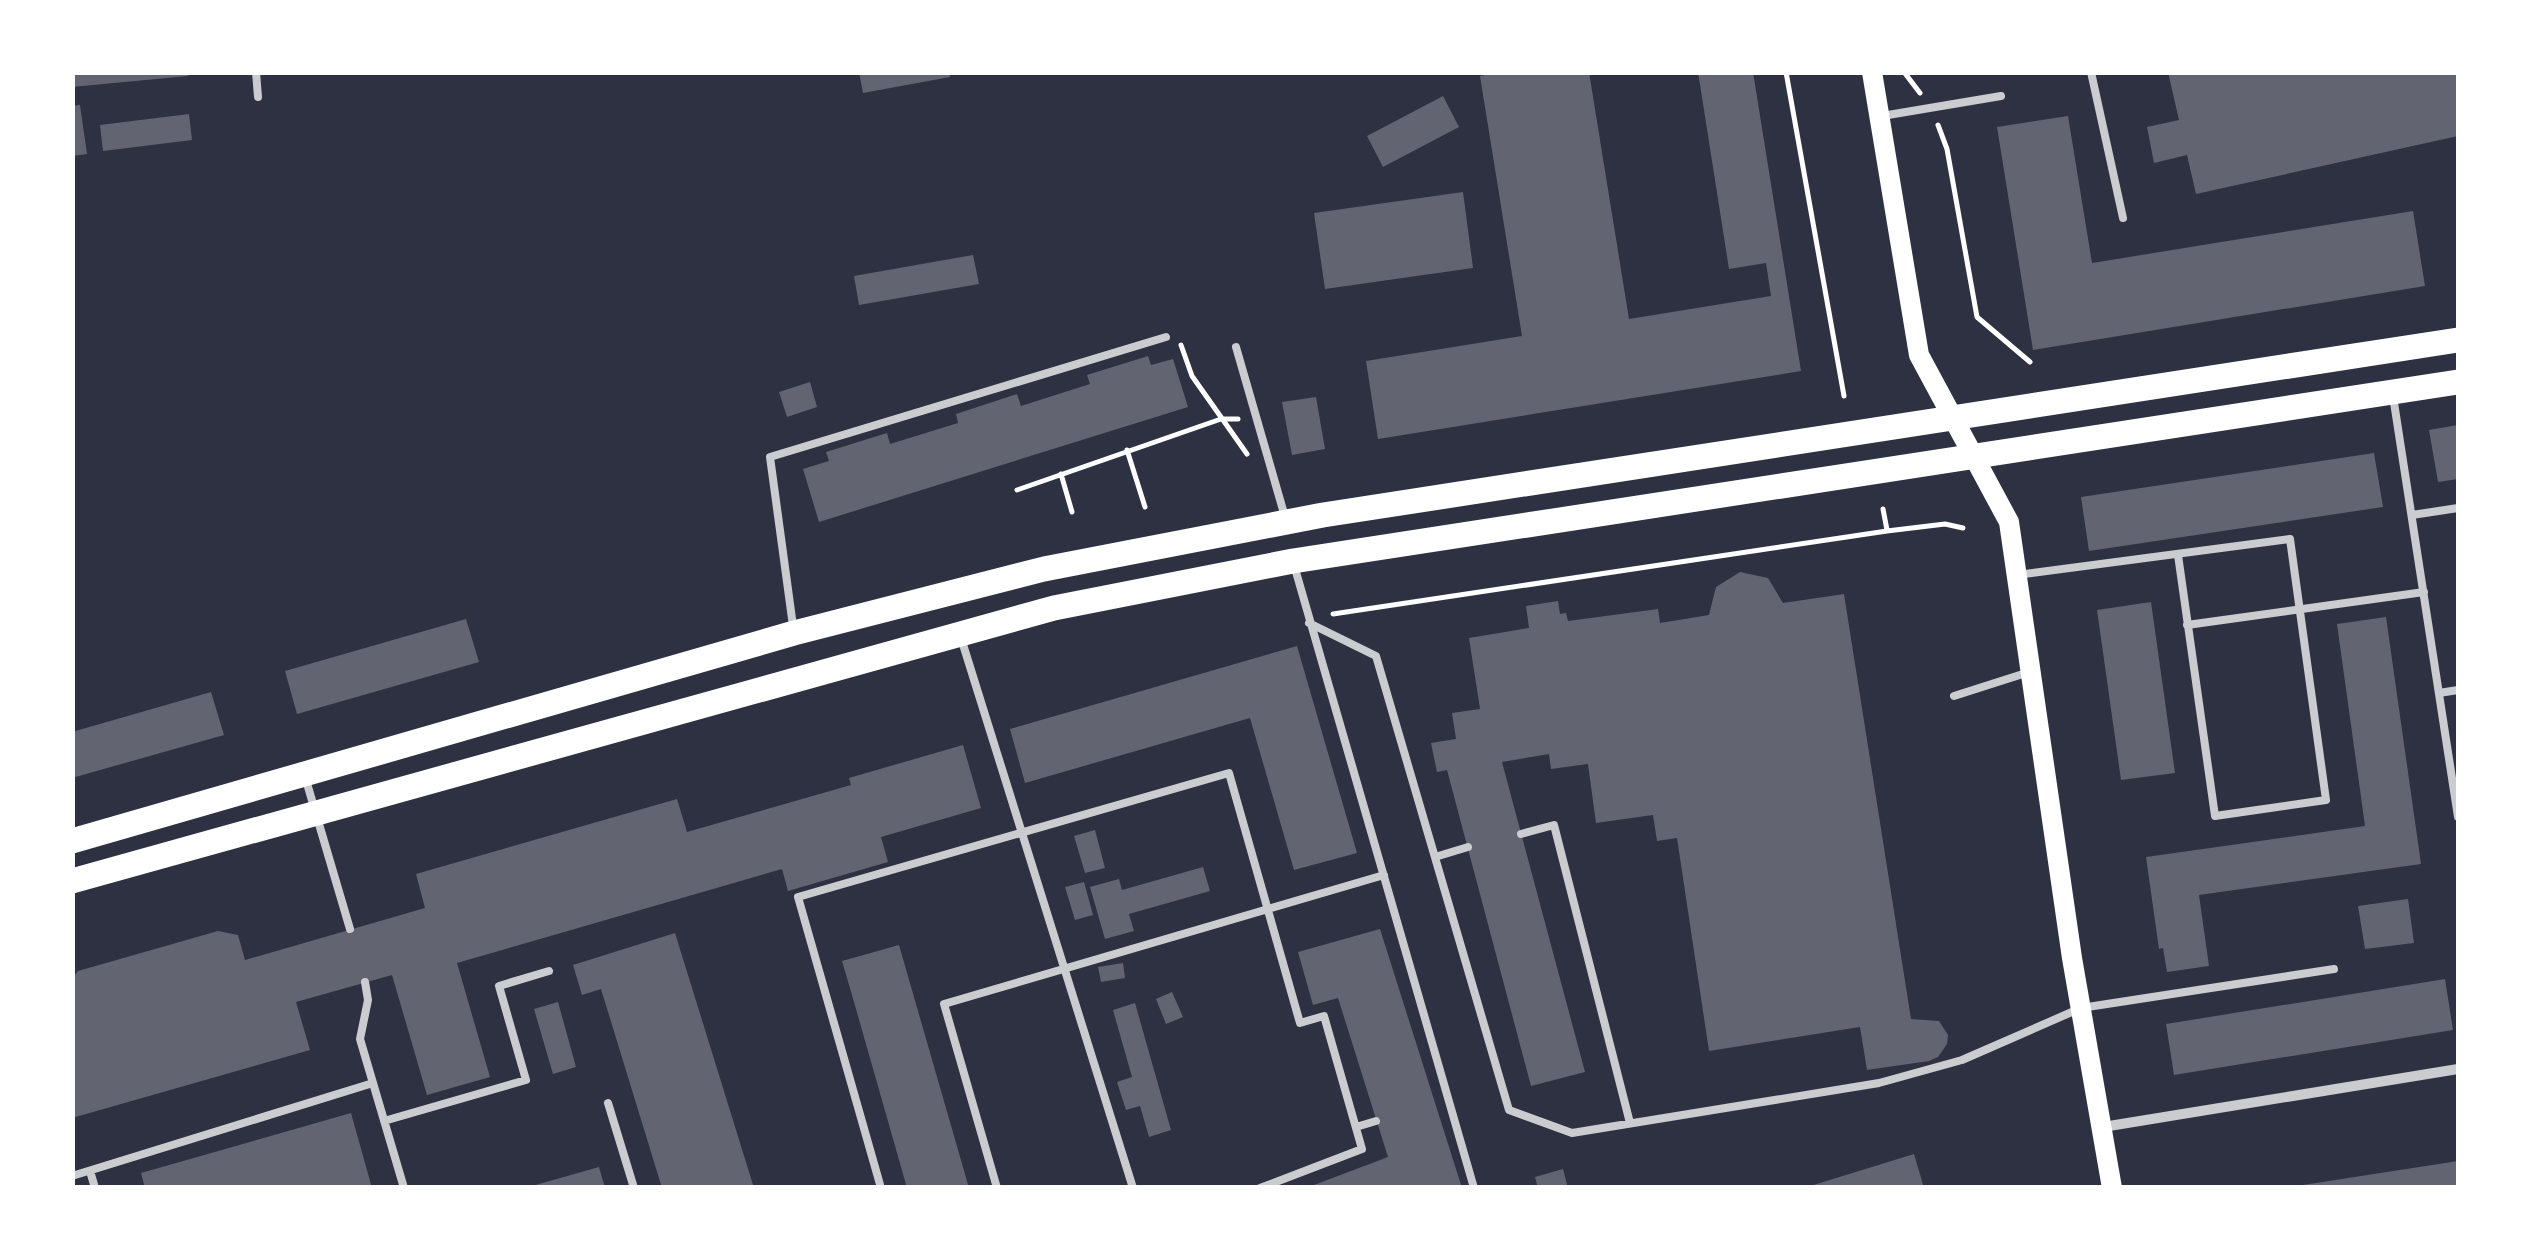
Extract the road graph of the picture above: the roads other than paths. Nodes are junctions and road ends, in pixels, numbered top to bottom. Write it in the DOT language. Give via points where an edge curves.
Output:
graph roads {
  1 [pos="256,72"];
  2 [pos="1872,72"];
  3 [pos="2091,72"];
  4 [pos="2000,96"];
  5 [pos="258,97"];
  6 [pos="1880,116"];
  7 [pos="2124,218"];
  8 [pos="1166,338"];
  9 [pos="2458,340"];
  10 [pos="1236,347"];
  11 [pos="2458,382"];
  12 [pos="2392,392"];
  13 [pos="1954,419"];
  14 [pos="1976,456"];
  15 [pos="2458,508"];
  16 [pos="2412,515"];
  17 [pos="1286,521"];
  18 [pos="2178,554"];
  19 [pos="1294,561"];
  20 [pos="1044,569"];
  21 [pos="2017,575"];
  22 [pos="2424,592"];
  23 [pos="951,593"];
  24 [pos="1054,608"];
  25 [pos="2299,610"];
  26 [pos="1308,621"];
  27 [pos="2188,625"];
  28 [pos="794,633"];
  29 [pos="960,633"];
  30 [pos="2031,672"];
  31 [pos="2458,690"];
  32 [pos="2439,693"];
  33 [pos="1954,696"];
  34 [pos="304,774"];
  35 [pos="315,812"];
  36 [pos="2458,817"];
  37 [pos="1022,832"];
  38 [pos="1521,834"];
  39 [pos="72,840"];
  40 [pos="1468,847"];
  41 [pos="1434,856"];
  42 [pos="1384,875"];
  43 [pos="72,881"];
  44 [pos="1268,910"];
  45 [pos="350,930"];
  46 [pos="1065,969"];
  47 [pos="2334,969"];
  48 [pos="548,971"];
  49 [pos="365,982"];
  50 [pos="2081,1008"];
  51 [pos="2458,1069"];
  52 [pos="373,1083"];
  53 [pos="1447,1098"];
  54 [pos="1434,1102"];
  55 [pos="608,1103"];
  56 [pos="384,1121"];
  57 [pos="1376,1121"];
  58 [pos="1630,1123"];
  59 [pos="1356,1127"];
  60 [pos="2103,1127"];
  61 [pos="90,1170"];
  62 [pos="72,1176"];
  63 [pos="95,1188"];
  64 [pos="404,1188"];
  65 [pos="634,1188"];
  66 [pos="881,1188"];
  67 [pos="997,1188"];
  68 [pos="1133,1188"];
  69 [pos="1260,1188"];
  70 [pos="1474,1188"];
  71 [pos="2112,1188"];
  1 -- 5 [label="lane"];
  2 -- 6 [label="main road"];
  3 -- 7 [label="lane"];
  4 -- 6 [label="lane"];
  6 -- 13 [label="main road" via="1919,355"];
  8 -- 28 [label="lane" via="770,456"];
  9 -- 13 [label="main road"];
  10 -- 17 [label="lane"];
  11 -- 12 [label="main road"];
  12 -- 14 [label="main road"];
  12 -- 16 [label="lane"];
  13 -- 14 [label="main road"];
  13 -- 17 [label="main road"];
  14 -- 19 [label="main road"];
  14 -- 21 [label="main road" via="2009,522"];
  15 -- 16 [label="lane"];
  16 -- 22 [label="lane"];
  17 -- 20 [label="main road"];
  18 -- 21 [label="lane"];
  18 -- 25 [label="lane" via="2290,539"];
  18 -- 27 [label="lane"];
  19 -- 24 [label="main road"];
  19 -- 26 [label="lane"];
  20 -- 23 [label="main road"];
  20 -- 24 [label="main road"];
  21 -- 30 [label="main road"];
  22 -- 25 [label="lane"];
  22 -- 32 [label="lane"];
  23 -- 28 [label="main road"];
  23 -- 29 [label="main road"];
  24 -- 29 [label="main road"];
  25 -- 27 [label="lane"];
  25 -- 27 [label="lane" via="2326,800 2233,814 2214,816"];
  26 -- 41 [label="lane" via="1376,656"];
  26 -- 42 [label="lane"];
  28 -- 34 [label="main road"];
  29 -- 35 [label="main road"];
  29 -- 37 [label="lane"];
  30 -- 33 [label="lane"];
  30 -- 50 [label="main road"];
  31 -- 32 [label="lane"];
  32 -- 36 [label="lane"];
  34 -- 35 [label="lane"];
  34 -- 39 [label="main road"];
  35 -- 43 [label="main road"];
  35 -- 45 [label="lane"];
  37 -- 44 [label="lane" via="1229,773"];
  37 -- 46 [label="lane"];
  37 -- 66 [label="lane" via="798,897"];
  38 -- 58 [label="lane" via="1554,825"];
  40 -- 41 [label="lane"];
  41 -- 58 [label="lane" via="1509,1110 1563,1133"];
  42 -- 44 [label="lane"];
  42 -- 53 [label="lane"];
  44 -- 46 [label="lane"];
  44 -- 59 [label="lane" via="1300,1023 1324,1016"];
  46 -- 67 [label="lane" via="944,1004"];
  46 -- 68 [label="lane"];
  47 -- 50 [label="lane"];
  48 -- 56 [label="lane" via="499,986 526,1080"];
  49 -- 52 [label="lane" via="360,1039"];
  50 -- 58 [label="lane" via="1962,1060 1879,1083"];
  50 -- 60 [label="main road"];
  51 -- 60 [label="street"];
  52 -- 56 [label="lane"];
  52 -- 61 [label="lane"];
  53 -- 54 [label="lane"];
  53 -- 70 [label="lane"];
  55 -- 65 [label="lane"];
  56 -- 64 [label="lane"];
  57 -- 59 [label="lane"];
  59 -- 69 [label="lane" via="1362,1149"];
  60 -- 71 [label="main road"];
  61 -- 62 [label="lane"];
  61 -- 63 [label="lane"];
}
